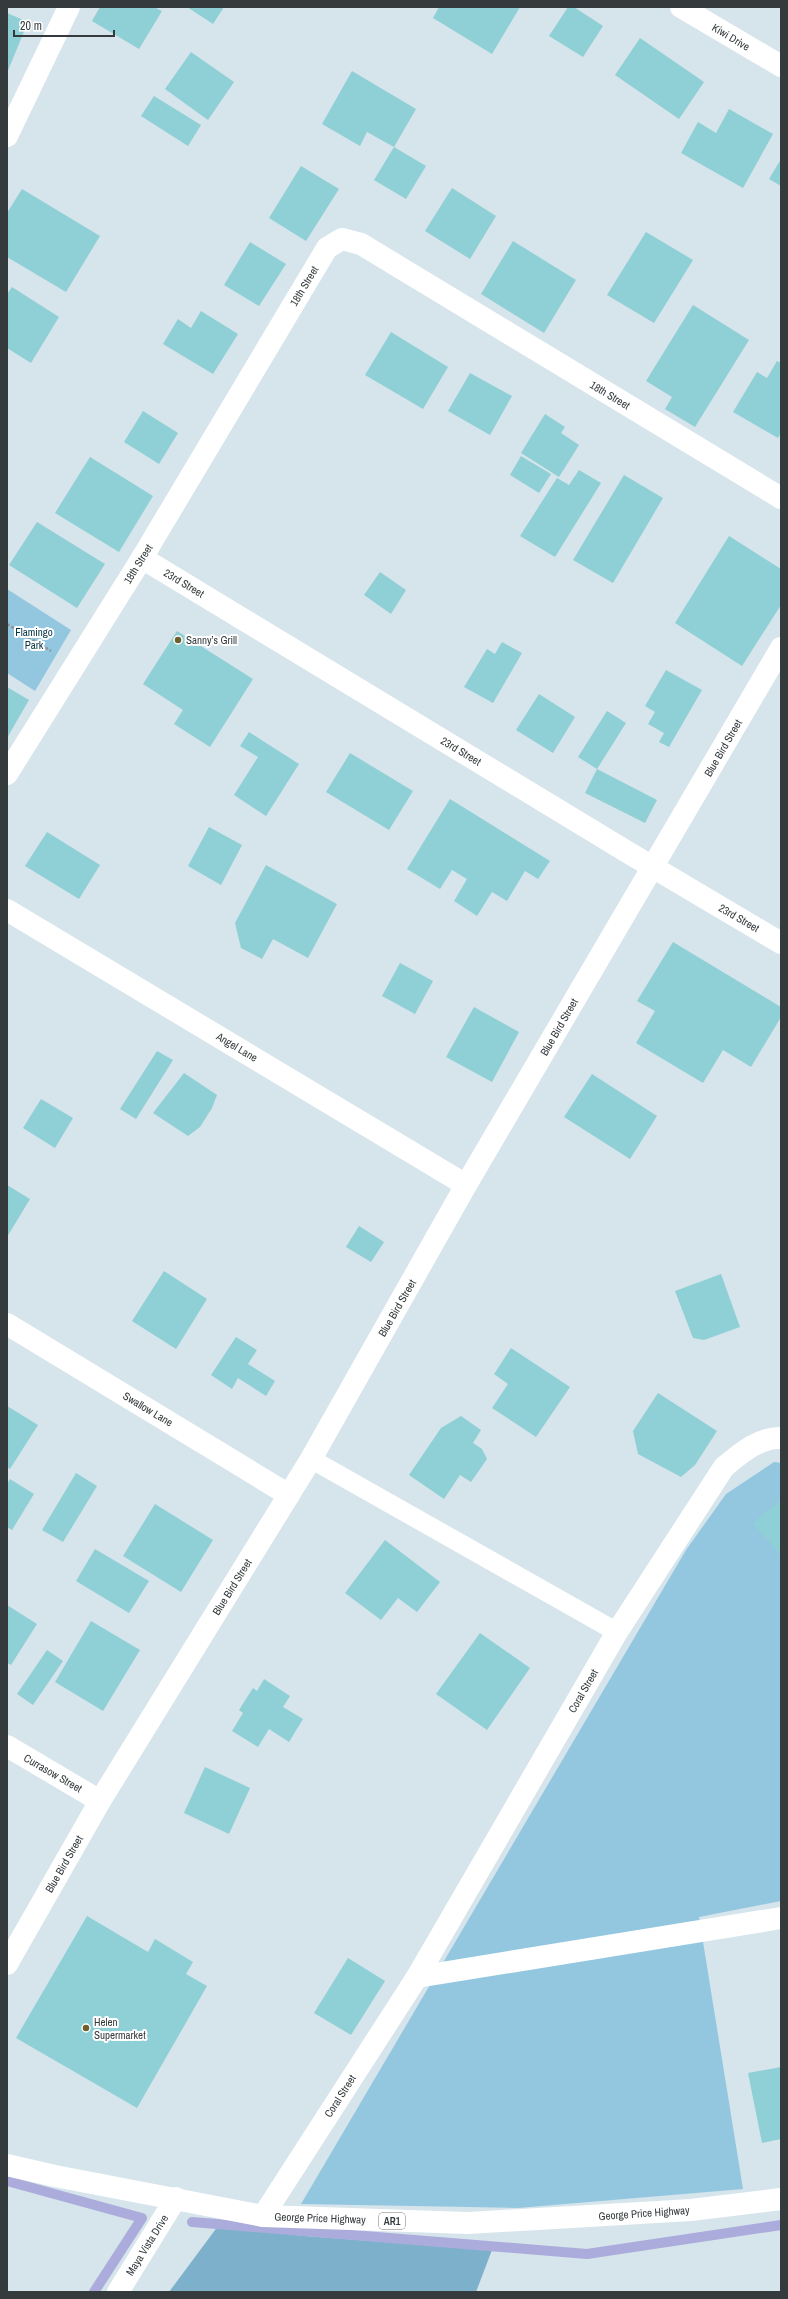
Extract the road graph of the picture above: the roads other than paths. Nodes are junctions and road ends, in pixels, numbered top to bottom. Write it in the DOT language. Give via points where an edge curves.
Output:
graph roads {
  1 [pos="69,7"];
  2 [pos="681,7"];
  3 [pos="781,66"];
  4 [pos="7,136"];
  5 [pos="781,498"];
  6 [pos="142,558"];
  7 [pos="781,648"];
  8 [pos="7,774"];
  9 [pos="653,867"];
  10 [pos="7,910"];
  11 [pos="781,943"];
  12 [pos="466,1185"];
  13 [pos="7,1324"];
  14 [pos="781,1438"];
  15 [pos="311,1459"];
  16 [pos="290,1495"];
  17 [pos="617,1632"];
  18 [pos="7,1746"];
  19 [pos="100,1801"];
  20 [pos="781,1918"];
  21 [pos="7,1964"];
  22 [pos="417,1977"];
  23 [pos="7,2165"];
  24 [pos="176,2198"];
  25 [pos="781,2199"];
  26 [pos="263,2216"];
  27 [pos="118,2292"];
  1 -- 4 [label="main road"];
  2 -- 3 [label="main road, Kiwi Drive"];
  5 -- 6 [label="main road, 18th Street" via="361,244 342,239 327,248"];
  6 -- 8 [label="main road, 18th Street"];
  6 -- 9 [label="main road, 23rd Street"];
  7 -- 9 [label="main road, Blue Bird Street"];
  9 -- 11 [label="main road, 23rd Street"];
  9 -- 12 [label="main road, Blue Bird Street"];
  10 -- 12 [label="main road, Angel Lane"];
  12 -- 15 [label="main road, Blue Bird Street"];
  13 -- 16 [label="main road, Swallow Lane"];
  14 -- 17 [label="main road, Coral Street" via="775,1437 749,1447 724,1466"];
  15 -- 16 [label="main road, Blue Bird Street"];
  15 -- 17 [label="lane"];
  16 -- 19 [label="main road, Blue Bird Street"];
  17 -- 22 [label="main road, Coral Street"];
  18 -- 19 [label="main road, Currasow Street"];
  19 -- 21 [label="main road, Blue Bird Street"];
  20 -- 22 [label="main road"];
  22 -- 26 [label="main road, Coral Street"];
  23 -- 24 [label="main road, George Price Highway / AR1"];
  24 -- 26 [label="main road, George Price Highway / AR1"];
  24 -- 27 [label="main road, Maya Vista Drive"];
  25 -- 26 [label="main road, George Price Highway / AR1" via="691,2210 468,2224"];
}
